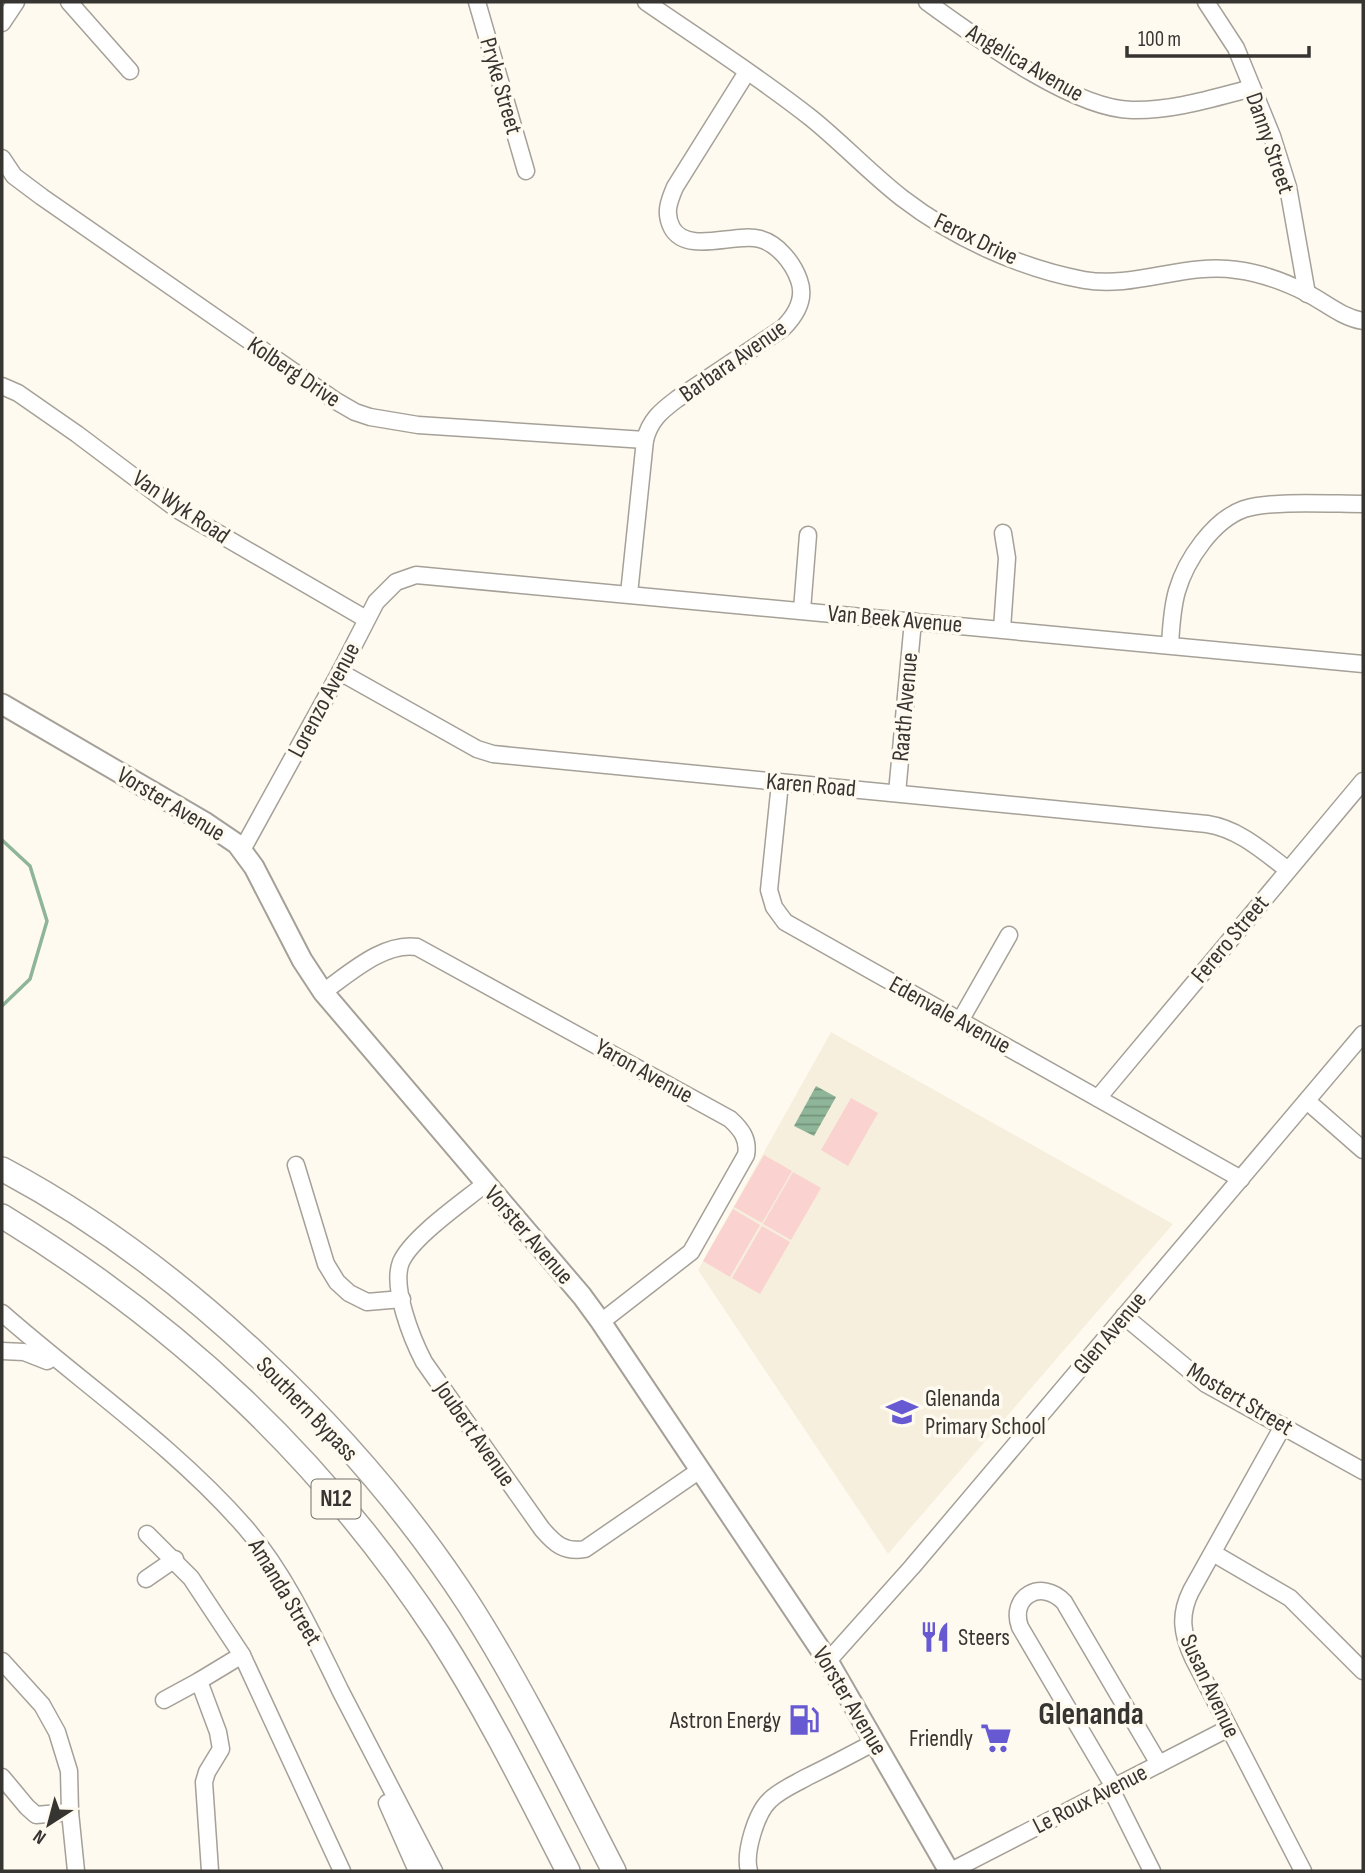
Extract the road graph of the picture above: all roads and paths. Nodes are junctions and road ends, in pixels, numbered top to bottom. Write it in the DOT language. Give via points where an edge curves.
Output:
graph roads {
  1 [pos="16,2"];
  2 [pos="69,2"];
  3 [pos="477,2"];
  4 [pos="646,2"];
  5 [pos="927,2"];
  6 [pos="1206,2"];
  7 [pos="2,23"];
  8 [pos="130,71"];
  9 [pos="747,72"];
  10 [pos="1252,88"];
  11 [pos="2,158"];
  12 [pos="526,171"];
  13 [pos="1307,293"];
  14 [pos="1363,321"];
  15 [pos="2,386"];
  16 [pos="645,440"];
  17 [pos="1363,504"];
  18 [pos="1003,533"];
  19 [pos="808,536"];
  20 [pos="426,575"];
  21 [pos="629,594"];
  22 [pos="802,610"];
  23 [pos="366,619"];
  24 [pos="913,621"];
  25 [pos="1002,629"];
  26 [pos="1170,645"];
  27 [pos="1363,664"];
  28 [pos="340,672"];
  29 [pos="2,704"];
  30 [pos="1363,781"];
  31 [pos="780,783"];
  32 [pos="897,793"];
  33 [pos="242,849"];
  34 [pos="1288,870"];
  35 [pos="1009,935"];
  36 [pos="323,992"];
  37 [pos="960,1021"];
  38 [pos="1363,1034"];
  39 [pos="1098,1098"];
  40 [pos="1307,1101"];
  41 [pos="1363,1150"];
  42 [pos="296,1165"];
  43 [pos="2,1169"];
  44 [pos="1241,1179"];
  45 [pos="485,1184"];
  46 [pos="2,1216"];
  47 [pos="402,1299"];
  48 [pos="2,1314"];
  49 [pos="1124,1316"];
  50 [pos="601,1322"];
  51 [pos="2,1328"];
  52 [pos="2,1351"];
  53 [pos="47,1361"];
  54 [pos="1283,1426"];
  55 [pos="700,1470"];
  56 [pos="1363,1471"];
  57 [pos="147,1534"];
  58 [pos="1213,1553"];
  59 [pos="175,1559"];
  60 [pos="146,1579"];
  61 [pos="242,1655"];
  62 [pos="2,1661"];
  63 [pos="828,1661"];
  64 [pos="1363,1671"];
  65 [pos="199,1681"];
  66 [pos="164,1700"];
  67 [pos="350,1716"];
  68 [pos="1229,1728"];
  69 [pos="875,1742"];
  70 [pos="1159,1764"];
  71 [pos="2,1777"];
  72 [pos="1112,1788"];
  73 [pos="70,1812"];
  74 [pos="404,1826"];
  75 [pos="76,1871"];
  76 [pos="210,1871"];
  77 [pos="342,1871"];
  78 [pos="417,1871"];
  79 [pos="434,1871"];
  80 [pos="568,1871"];
  81 [pos="614,1871"];
  82 [pos="749,1871"];
  83 [pos="950,1871"];
  84 [pos="1152,1871"];
  85 [pos="1303,1871"];
  1 -- 7 [label="street"];
  2 -- 8 [label="street"];
  3 -- 12 [label="street, Pryke Street"];
  4 -- 9 [label="street, Ferox Drive"];
  5 -- 10 [label="street, Angelica Avenue" via="1018,63 1104,106 1157,110"];
  6 -- 10 [label="street, Danny Street" via="1236,48"];
  9 -- 13 [label="street, Ferox Drive" via="815,122 905,200 996,253 1088,281 1217,268 1254,274"];
  9 -- 16 [label="street, Barbara Avenue" via="675,187 668,215 676,233 685,238 763,239 786,256 796,272 802,288 800,304 783,328 661,411 650,423"];
  10 -- 13 [label="street, Danny Street" via="1285,178"];
  11 -- 16 [label="street, Kolberg Drive" via="14,176 42,197 355,412 418,425"];
  13 -- 14 [label="street, Ferox Drive" via="1343,315"];
  15 -- 23 [label="street, Van Wyk Road" via="78,433 178,510"];
  16 -- 21 [label="street, Barbara Avenue"];
  17 -- 26 [label="street" via="1265,505 1227,519 1197,552 1181,580"];
  18 -- 25 [label="street" via="1007,558"];
  19 -- 22 [label="street"];
  20 -- 21 [label="street, Van Beek Avenue"];
  20 -- 23 [label="street, Lorenzo Avenue" via="389,586"];
  21 -- 22 [label="street, Van Beek Avenue"];
  22 -- 24 [label="street, Van Beek Avenue"];
  23 -- 28 [label="street, Lorenzo Avenue"];
  24 -- 25 [label="street, Van Beek Avenue"];
  24 -- 32 [label="street, Raath Avenue"];
  25 -- 26 [label="street, Van Beek Avenue"];
  26 -- 27 [label="street, Van Beek Avenue"];
  28 -- 31 [label="street, Karen Road" via="493,754"];
  28 -- 33 [label="street, Lorenzo Avenue"];
  29 -- 33 [label="main road, Vorster Avenue" via="206,823"];
  30 -- 34 [label="street, Ferero Street"];
  31 -- 32 [label="street, Karen Road"];
  31 -- 37 [label="street, Edenvale Avenue" via="769,890 779,916"];
  32 -- 34 [label="street, Karen Road" via="1220,826 1242,836"];
  33 -- 36 [label="main road, Vorster Avenue"];
  34 -- 39 [label="street, Ferero Street"];
  35 -- 37 [label="street"];
  36 -- 45 [label="main road, Vorster Avenue"];
  36 -- 50 [label="street, Yaron Avenue" via="383,953 417,947 737,1125 746,1139 746,1155 691,1252"];
  37 -- 39 [label="street, Edenvale Avenue"];
  38 -- 40 [label="street, Glen Avenue"];
  39 -- 44 [label="street, Edenvale Avenue"];
  40 -- 41 [label="street"];
  40 -- 44 [label="street, Glen Avenue"];
  42 -- 47 [label="street" via="326,1264 337,1282 367,1302"];
  43 -- 81 [label="highway, Southern Bypass / N12" via="104,1233 187,1294 286,1384 350,1451 470,1606 535,1718"];
  44 -- 49 [label="street, Glen Avenue"];
  45 -- 47 [label="street, Joubert Avenue" via="406,1253 398,1276"];
  45 -- 50 [label="main road, Vorster Avenue"];
  46 -- 80 [label="highway, Southern Bypass / N12" via="96,1277 166,1331 237,1392 317,1476 438,1635 511,1759"];
  47 -- 55 [label="street, Joubert Avenue" via="424,1362 542,1529 559,1546 578,1550 590,1546"];
  48 -- 67 [label="street, Amanda Street" via="127,1415 245,1527 299,1606"];
  49 -- 54 [label="street, Mostert Street" via="1206,1384"];
  49 -- 63 [label="street, Glen Avenue"];
  50 -- 55 [label="main road, Vorster Avenue"];
  51 -- 53 [label="street, Amanda Street"];
  52 -- 53 [label="street" via="24,1352"];
  53 -- 67 [label="street, Amanda Street" via="131,1426 241,1534 285,1596"];
  54 -- 56 [label="street, Mostert Street"];
  54 -- 58 [label="street, Susan Avenue"];
  55 -- 63 [label="main road, Vorster Avenue"];
  57 -- 59 [label="street"];
  58 -- 64 [label="street" via="1290,1598"];
  58 -- 68 [label="street, Susan Avenue" via="1186,1602 1182,1620 1188,1647"];
  59 -- 60 [label="street"];
  59 -- 61 [label="street"];
  61 -- 65 [label="street"];
  61 -- 77 [label="street"];
  62 -- 73 [label="street" via="42,1705 57,1732 69,1771"];
  63 -- 69 [label="main road, Vorster Avenue"];
  65 -- 66 [label="street"];
  65 -- 76 [label="street" via="221,1749 204,1782"];
  67 -- 74 [label="street, Amanda Street"];
  68 -- 70 [label="street, Le Roux Avenue"];
  68 -- 85 [label="street, Susan Avenue"];
  69 -- 82 [label="street" via="769,1800 749,1847"];
  69 -- 83 [label="main road, Vorster Avenue"];
  70 -- 72 [label="street, Le Roux Avenue"];
  70 -- 72 [label="street" via="1064,1602 1048,1590 1029,1594 1018,1608 1020,1627"];
  71 -- 73 [label="street" via="36,1815"];
  72 -- 83 [label="street, Le Roux Avenue"];
  72 -- 84 [label="street"];
  73 -- 75 [label="street"];
  74 -- 78 [label="street, Amanda Street"];
  74 -- 79 [label="street, Amanda Street"];
}
